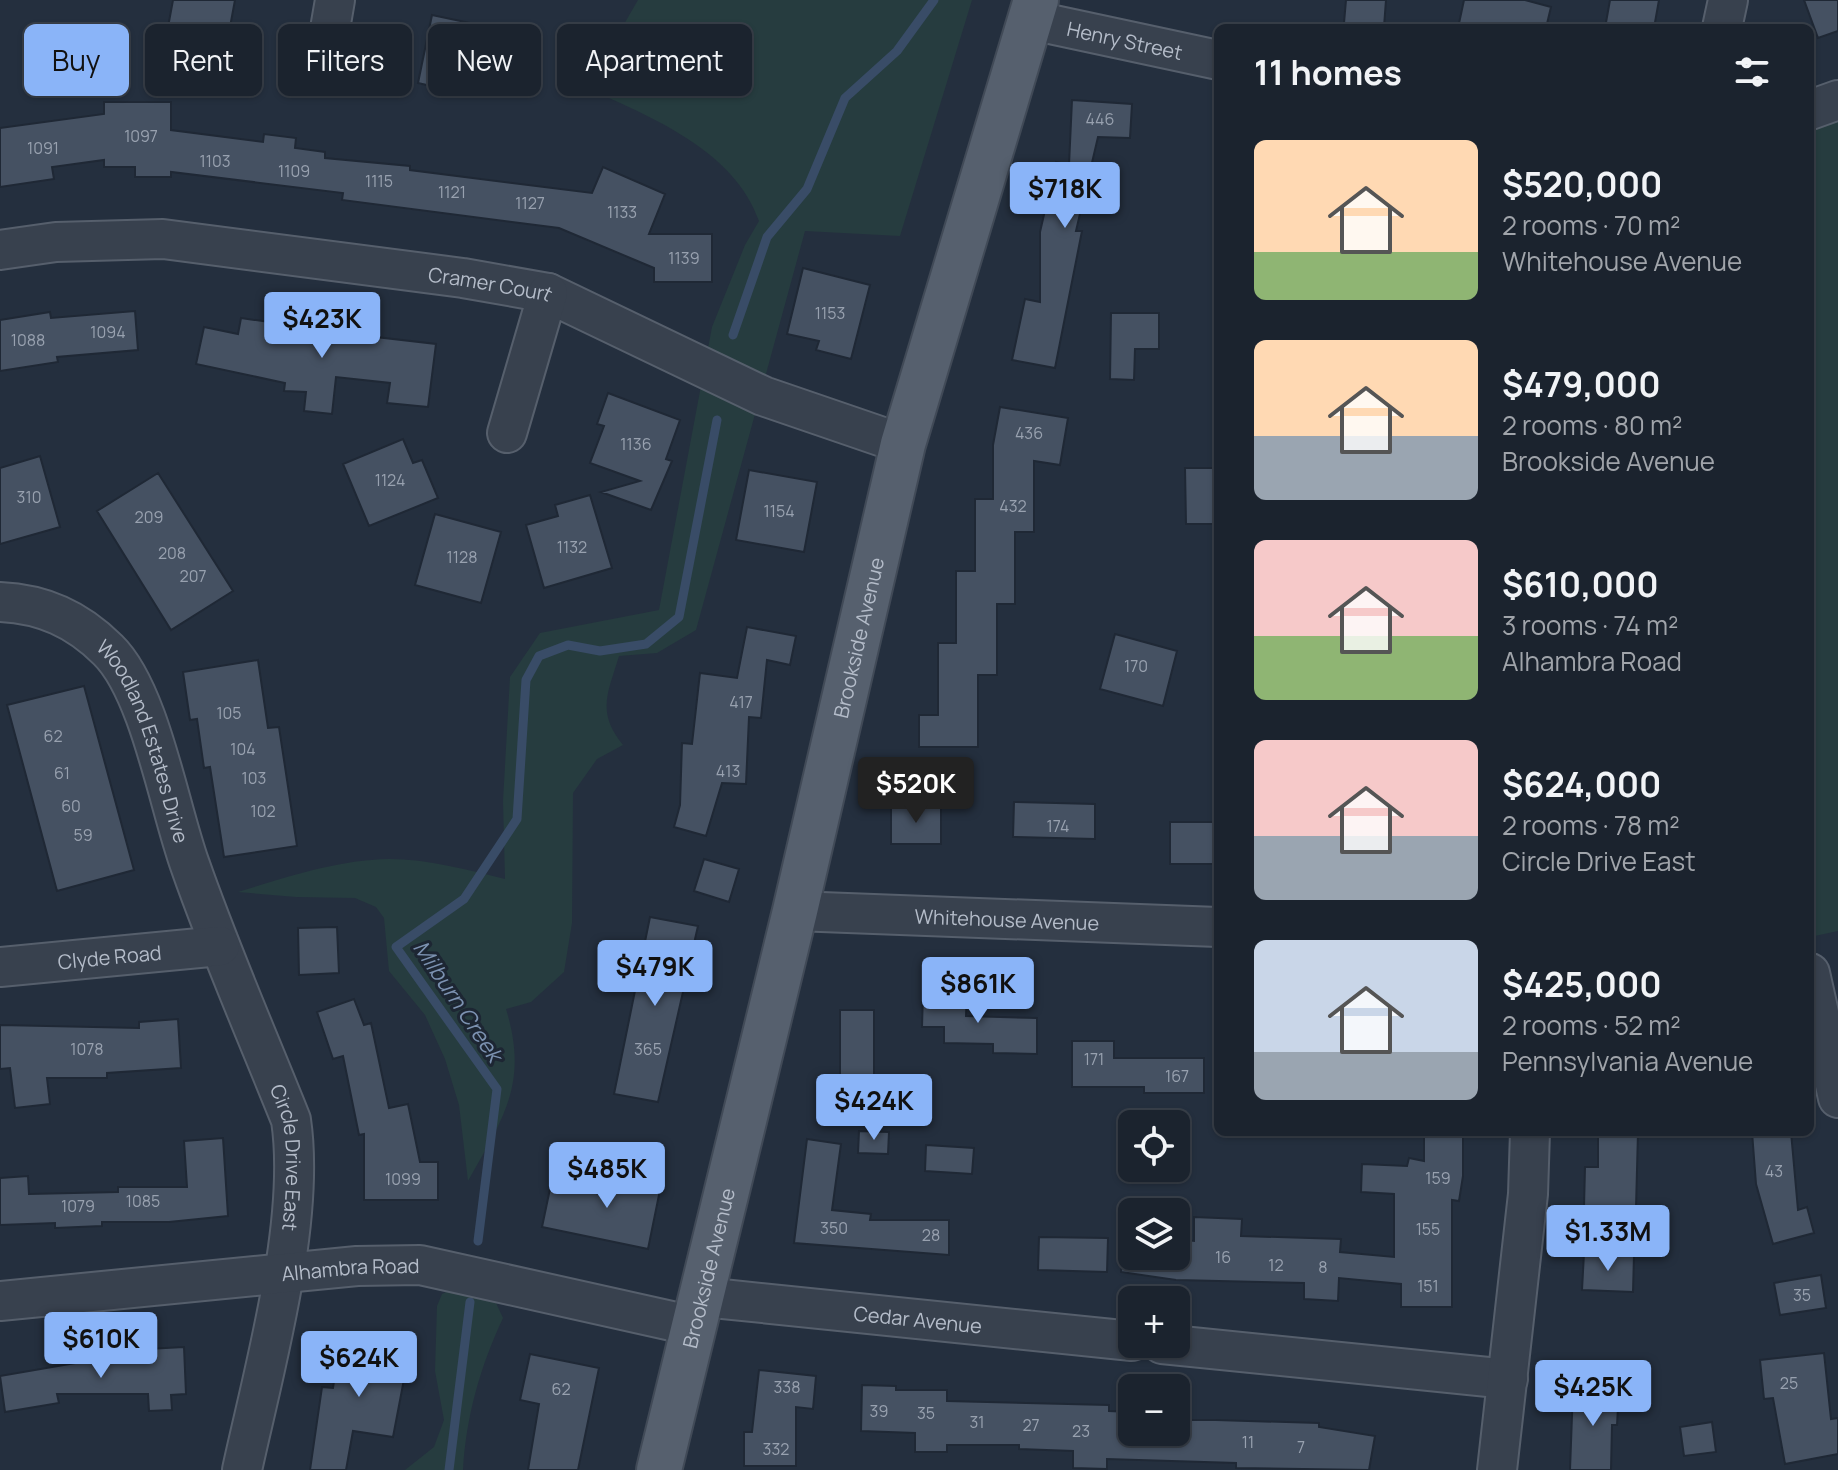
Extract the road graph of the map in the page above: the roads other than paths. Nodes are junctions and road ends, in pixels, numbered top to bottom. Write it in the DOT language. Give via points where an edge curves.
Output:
graph roads {
  1 [pos="1728,0"];
  2 [pos="1033,10"];
  3 [pos="1723,24"];
  4 [pos="1214,59"];
  5 [pos="1838,100"];
  6 [pos="1814,109"];
  7 [pos="0,250"];
  8 [pos="548,293"];
  9 [pos="507,433"];
  10 [pos="903,444"];
  11 [pos="0,602"];
  12 [pos="795,911"];
  13 [pos="1214,927"];
  14 [pos="220,946"];
  15 [pos="1838,959"];
  16 [pos="1814,965"];
  17 [pos="0,967"];
  18 [pos="1814,991"];
  19 [pos="1838,1098"];
  20 [pos="1530,1136"];
  21 [pos="282,1275"];
  22 [pos="0,1301"];
  23 [pos="699,1311"];
  24 [pos="1118,1340"];
  25 [pos="1190,1347"];
  26 [pos="1508,1379"];
  27 [pos="242,1470"];
  28 [pos="659,1470"];
  29 [pos="1497,1470"];
  1 -- 3 [label="street"];
  2 -- 4 [label="street, Henry Street"];
  2 -- 10 [label="main road, Brookside Avenue"];
  5 -- 6 [label="street"];
  7 -- 8 [label="street, Cramer Court" via="56,242 163,239"];
  8 -- 9 [label="street"];
  8 -- 10 [label="street, Cramer Court" via="763,396"];
  10 -- 12 [label="main road, Brookside Avenue"];
  11 -- 14 [label="street, Woodland Estates Drive" via="28,603 67,617 110,651 138,698"];
  12 -- 13 [label="street, Whitehouse Avenue"];
  12 -- 23 [label="main road, Brookside Avenue"];
  14 -- 17 [label="street, Clyde Road"];
  14 -- 21 [label="street, Circle Drive East" via="291,1120 294,1185"];
  15 -- 16 [label="street"];
  18 -- 19 [label="street"];
  20 -- 26 [label="street"];
  21 -- 22 [label="street, Alhambra Road"];
  21 -- 23 [label="street, Alhambra Road" via="420,1265"];
  21 -- 27 [label="street, Circle Drive East"];
  23 -- 24 [label="street, Cedar Avenue"];
  23 -- 28 [label="main road, Brookside Avenue"];
  25 -- 26 [label="street"];
  26 -- 29 [label="street"];
}
